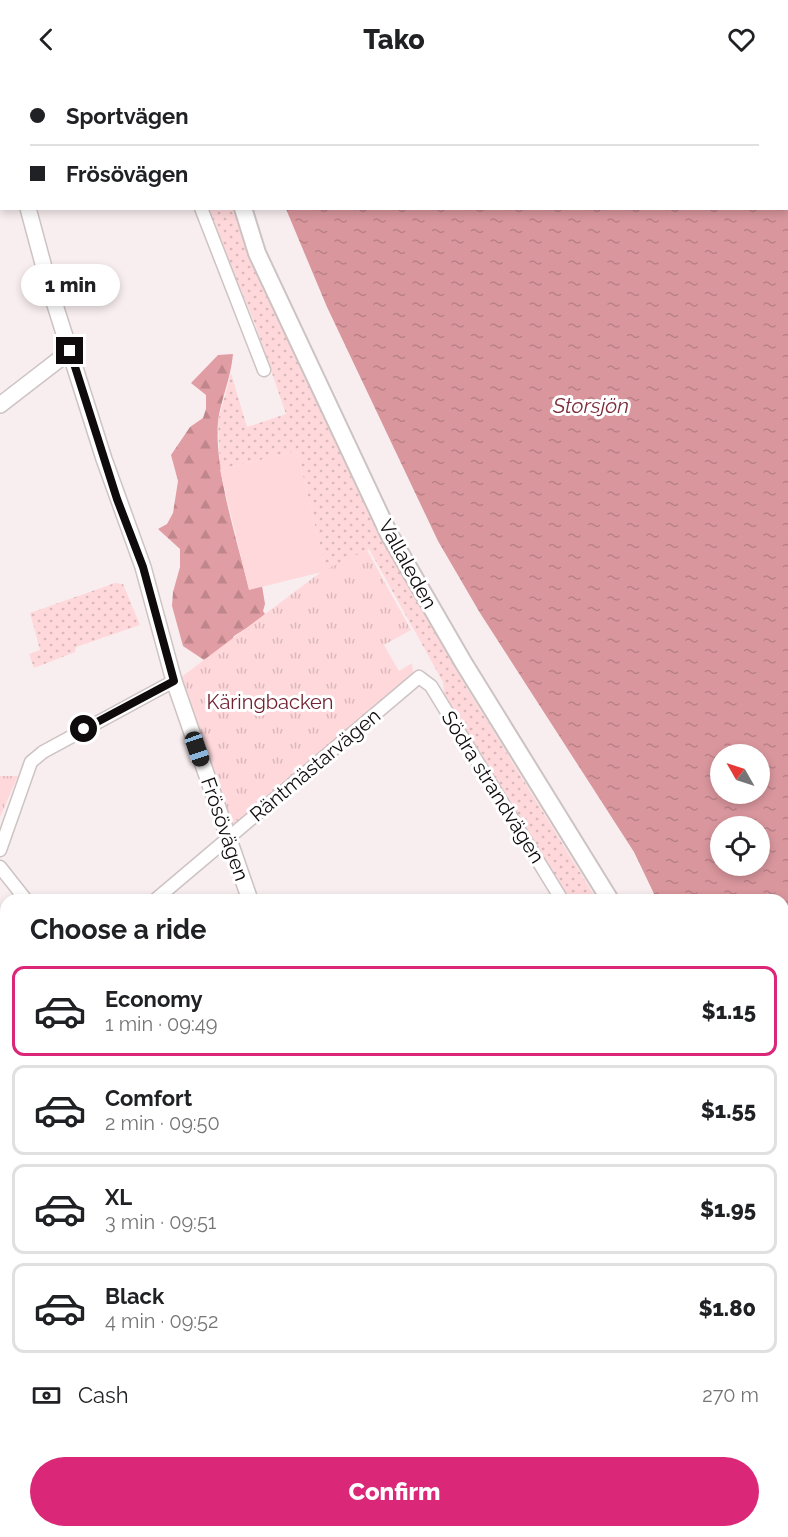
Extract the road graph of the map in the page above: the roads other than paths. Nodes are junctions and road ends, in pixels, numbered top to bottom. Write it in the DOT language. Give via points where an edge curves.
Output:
graph roads {
  1 [pos="28,210"];
  2 [pos="202,210"];
  3 [pos="244,210"];
  4 [pos="70,351"];
  5 [pos="264,370"];
  6 [pos="0,405"];
  7 [pos="419,677"];
  8 [pos="174,681"];
  9 [pos="227,839"];
  10 [pos="0,850"];
  11 [pos="0,867"];
  12 [pos="21,894"];
  13 [pos="162,894"];
  14 [pos="248,894"];
  15 [pos="558,894"];
  16 [pos="606,894"];
  1 -- 4 [label="street, Frösövägen"];
  2 -- 5 [label="street"];
  3 -- 16 [label="main road, Vallaleden" via="257,254 389,534"];
  4 -- 6 [label="street"];
  4 -- 8 [label="street, Frösövägen" via="143,567"];
  7 -- 9 [label="street, Räntmästarvägen"];
  7 -- 15 [label="street, Södra strandvägen" via="431,686"];
  8 -- 9 [label="street, Frösövägen"];
  8 -- 10 [label="street" via="31,762"];
  9 -- 13 [label="street, Räntmästarvägen"];
  9 -- 14 [label="street, Frösövägen"];
  11 -- 12 [label="street"];
}
